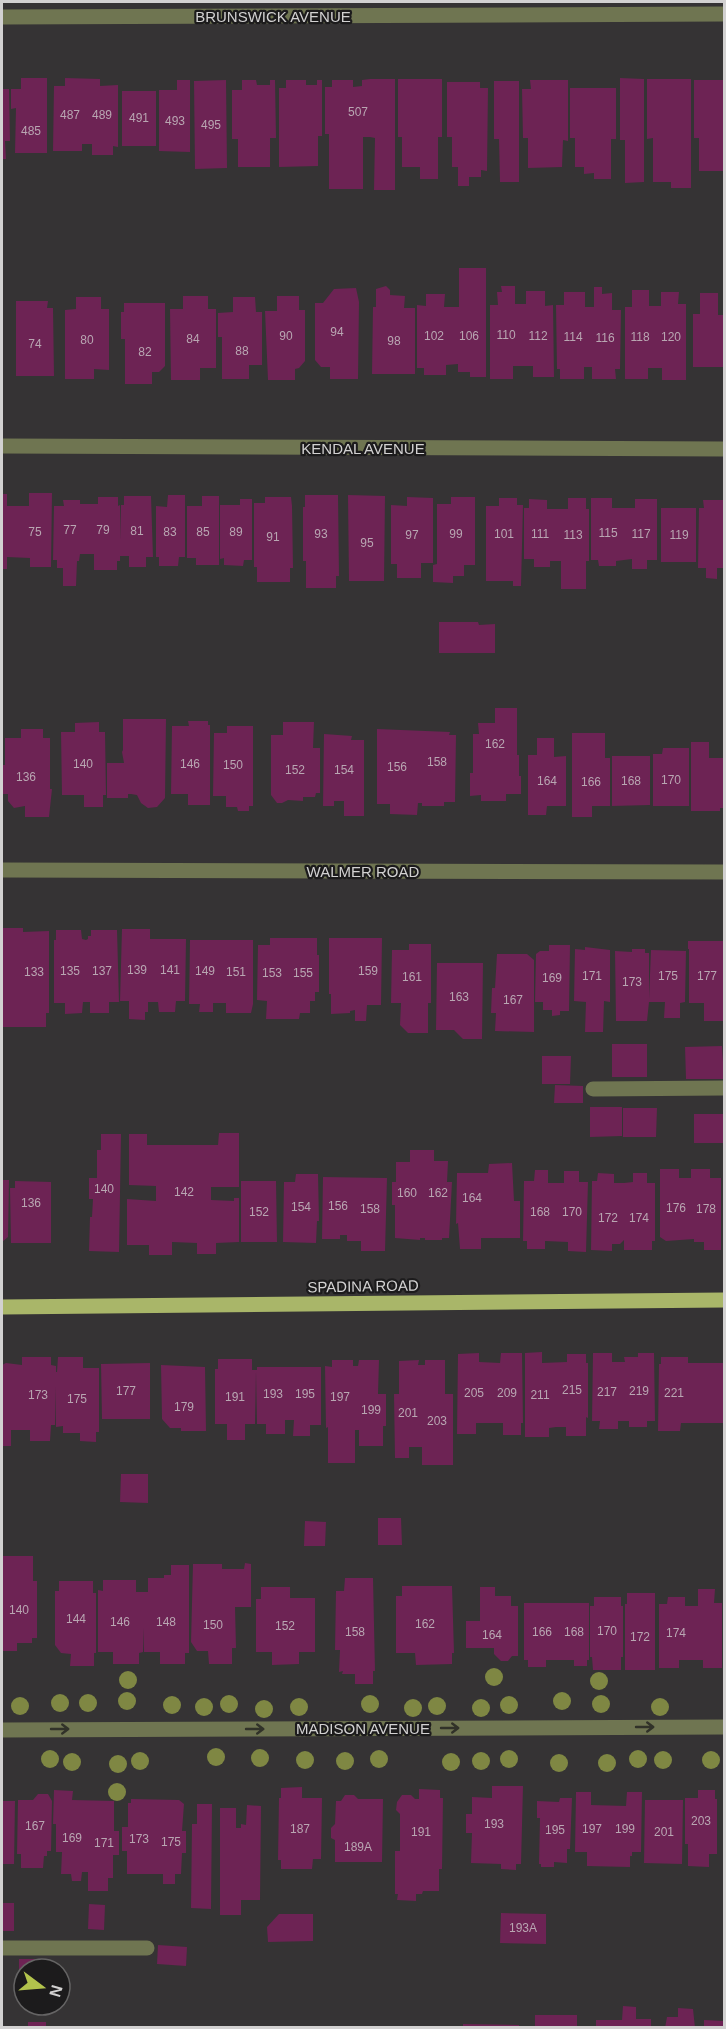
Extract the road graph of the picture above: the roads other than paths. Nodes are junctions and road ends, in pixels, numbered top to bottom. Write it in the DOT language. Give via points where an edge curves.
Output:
graph roads {
  1 [pos="724,14"];
  2 [pos="2,17"];
  3 [pos="2,446"];
  4 [pos="724,449"];
  5 [pos="2,870"];
  6 [pos="724,872"];
  7 [pos="724,1088"];
  8 [pos="593,1089"];
  9 [pos="724,1300"];
  10 [pos="2,1307"];
  11 [pos="724,1727"];
  12 [pos="2,1730"];
  13 [pos="2,1948"];
  14 [pos="147,1948"];
  1 -- 2 [label="street, BRUNSWICK AVENUE"];
  3 -- 4 [label="street, KENDAL AVENUE"];
  5 -- 6 [label="street, WALMER ROAD"];
  7 -- 8 [label="street"];
  9 -- 10 [label="main road, SPADINA ROAD"];
  12 -- 11 [label="street, MADISON AVENUE, one-way"];
  13 -- 14 [label="street"];
}
